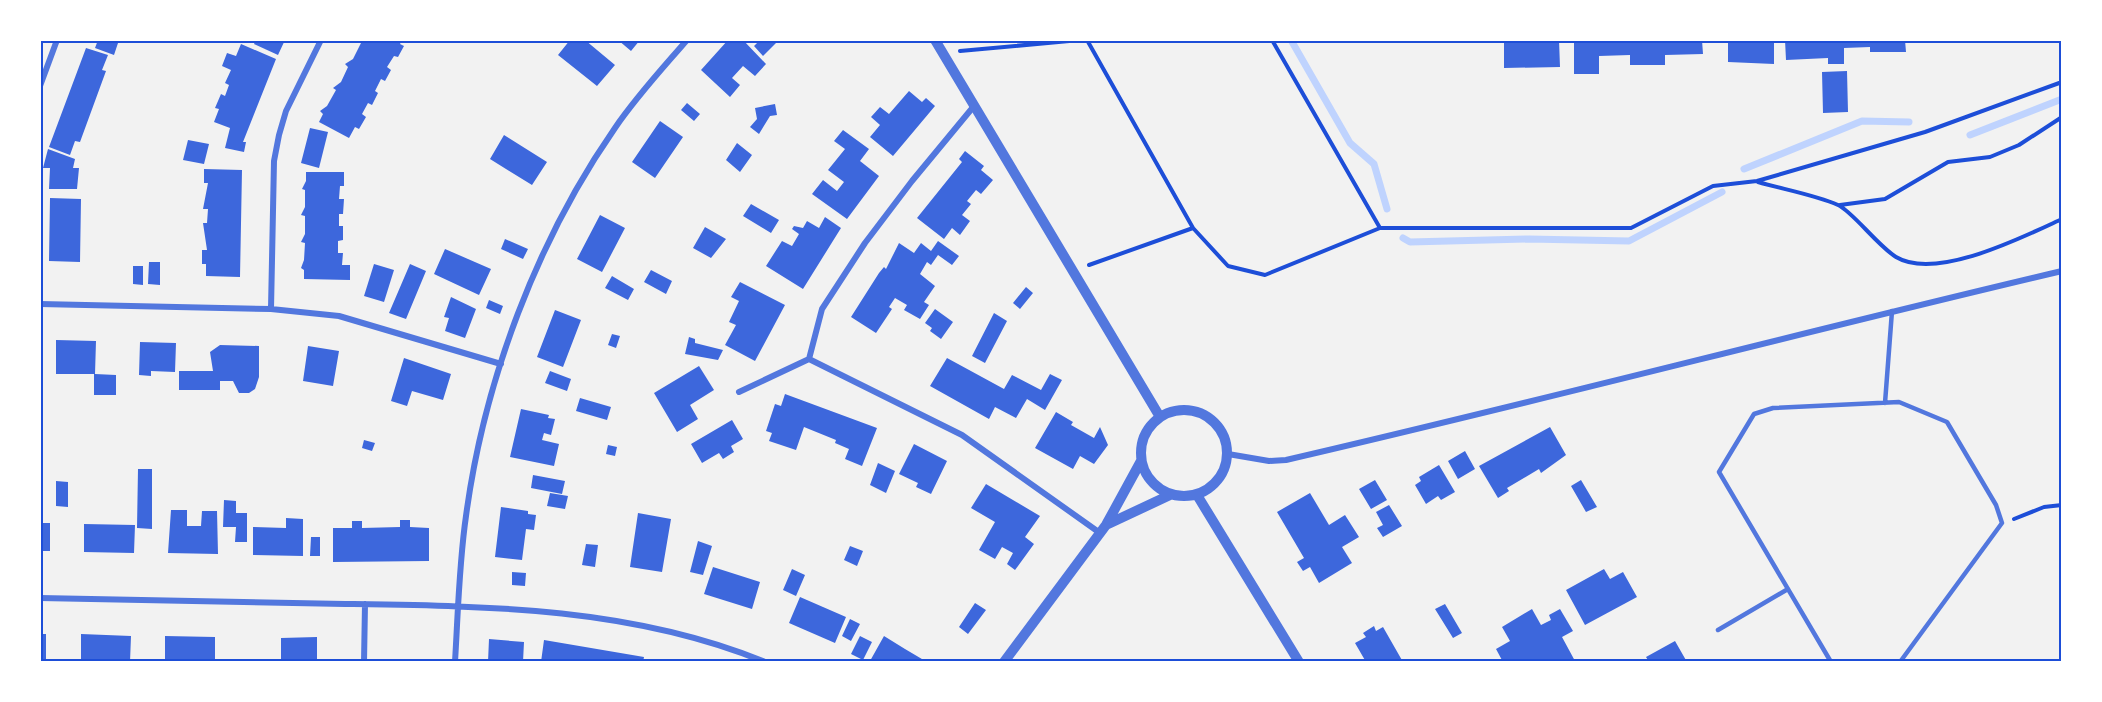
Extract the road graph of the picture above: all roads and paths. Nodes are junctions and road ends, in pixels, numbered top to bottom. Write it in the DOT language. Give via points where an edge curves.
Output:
graph roads {
  1 [pos="57,40"];
  2 [pos="321,40"];
  3 [pos="687,40"];
  4 [pos="935,40"];
  5 [pos="1080,40"];
  6 [pos="1088,40"];
  7 [pos="1272,40"];
  8 [pos="941,52"];
  9 [pos="2061,82"];
  10 [pos="40,86"];
  11 [pos="974,106"];
  12 [pos="2061,117"];
  13 [pos="1757,182"];
  14 [pos="1839,205"];
  15 [pos="2061,219"];
  16 [pos="1192,228"];
  17 [pos="1380,228"];
  18 [pos="1072,271"];
  19 [pos="2061,271"];
  20 [pos="40,304"];
  21 [pos="271,309"];
  22 [pos="1892,311"];
  23 [pos="809,359"];
  24 [pos="501,364"];
  25 [pos="739,392"];
  26 [pos="1885,403"];
  27 [pos="1160,417"];
  28 [pos="1228,454"];
  29 [pos="1141,461"];
  30 [pos="1170,495"];
  31 [pos="1197,495"];
  32 [pos="2061,505"];
  33 [pos="2002,523"];
  34 [pos="1103,529"];
  35 [pos="1788,589"];
  36 [pos="40,598"];
  37 [pos="365,604"];
  38 [pos="459,607"];
  39 [pos="1718,630"];
  40 [pos="364,662"];
  41 [pos="455,662"];
  42 [pos="765,662"];
  43 [pos="1004,662"];
  44 [pos="1299,662"];
  45 [pos="1831,662"];
  46 [pos="1900,662"];
  1 -- 10 [label="street"];
  2 -- 21 [label="street" via="286,111 274,161"];
  3 -- 24 [label="street" via="615,127 583,177 547,244"];
  4 -- 8 [label="street"];
  5 -- 8 [label="path"];
  6 -- 16 [label="path"];
  7 -- 17 [label="path"];
  8 -- 11 [label="street"];
  9 -- 13 [label="path" via="1925,132"];
  11 -- 18 [label="street"];
  11 -- 23 [label="street" via="865,243 828,299"];
  12 -- 14 [label="path" via="2019,144 1989,157 1948,162 1885,200"];
  13 -- 14 [label="path"];
  13 -- 17 [label="path" via="1713,186 1631,228"];
  14 -- 15 [label="path" via="1895,256 1909,263 1940,264 2020,238"];
  16 -- 17 [label="path" via="1228,266 1265,275"];
  16 -- 18 [label="path"];
  18 -- 27 [label="street"];
  19 -- 22 [label="street"];
  20 -- 21 [label="street"];
  21 -- 24 [label="street" via="339,316"];
  22 -- 26 [label="lane"];
  22 -- 28 [label="street" via="1528,404 1286,460"];
  23 -- 25 [label="street"];
  23 -- 34 [label="street" via="962,435"];
  24 -- 38 [label="street" via="466,516"];
  26 -- 33 [label="lane" via="1899,402 1947,423 1996,505"];
  26 -- 35 [label="lane" via="1773,408 1754,414 1719,472"];
  27 -- 28 [label="street" via="1182,410 1205,415 1222,431"];
  27 -- 29 [label="street" via="1144,436"];
  28 -- 31 [label="street" via="1219,480"];
  29 -- 30 [label="street" via="1150,482"];
  29 -- 34 [label="street"];
  30 -- 31 [label="street"];
  30 -- 34 [label="street"];
  31 -- 44 [label="street"];
  32 -- 33 [label="path" via="2044,507"];
  33 -- 46 [label="lane"];
  34 -- 43 [label="street"];
  35 -- 39 [label="lane"];
  35 -- 45 [label="lane"];
  36 -- 37 [label="street"];
  37 -- 38 [label="street"];
  37 -- 40 [label="street"];
  38 -- 41 [label="street"];
  38 -- 42 [label="street" via="568,612 657,628 735,649"];
}
